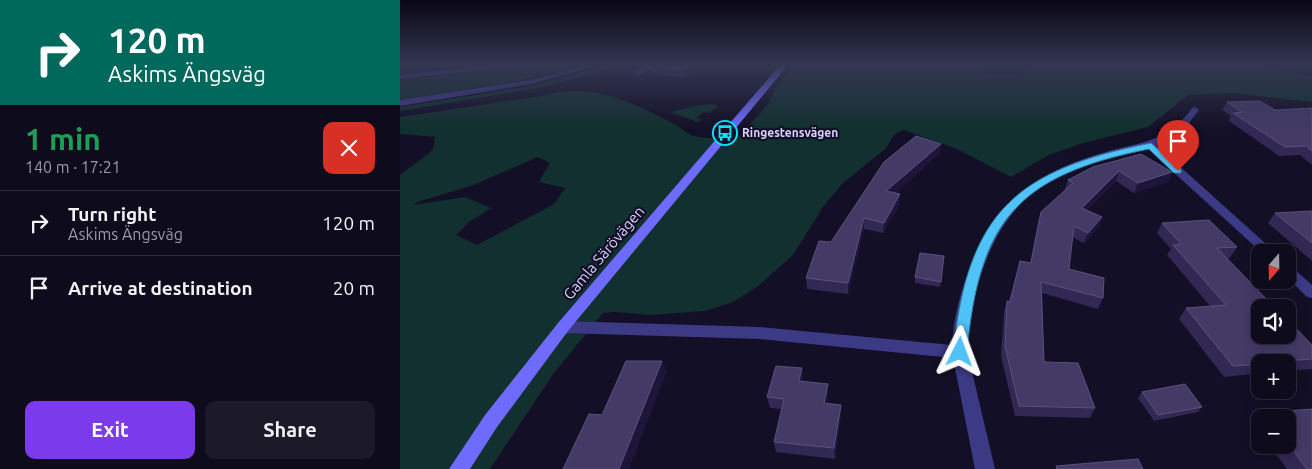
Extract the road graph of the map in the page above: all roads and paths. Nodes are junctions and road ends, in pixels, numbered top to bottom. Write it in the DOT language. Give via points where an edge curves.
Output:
graph roads {
  1 [pos="501,87"];
  2 [pos="766,87"];
  3 [pos="400,103"];
  4 [pos="1195,110"];
  5 [pos="1151,146"];
  6 [pos="1259,244"];
  7 [pos="1296,278"];
  8 [pos="1312,293"];
  9 [pos="564,327"];
  10 [pos="960,352"];
  11 [pos="459,469"];
  12 [pos="986,469"];
  1 -- 3 [label="street"];
  2 -- 9 [label="street, Gamla Särövägen"];
  4 -- 5 [label="street" via="1189,122"];
  5 -- 6 [label="street"];
  5 -- 10 [label="street" via="1105,155 1062,170 1030,188 1006,212 993,229 976,264 964,309"];
  7 -- 8 [label="street"];
  9 -- 10 [label="street" via="760,333"];
  9 -- 11 [label="street, Gamla Särövägen" via="491,421"];
  10 -- 12 [label="street"];
}
